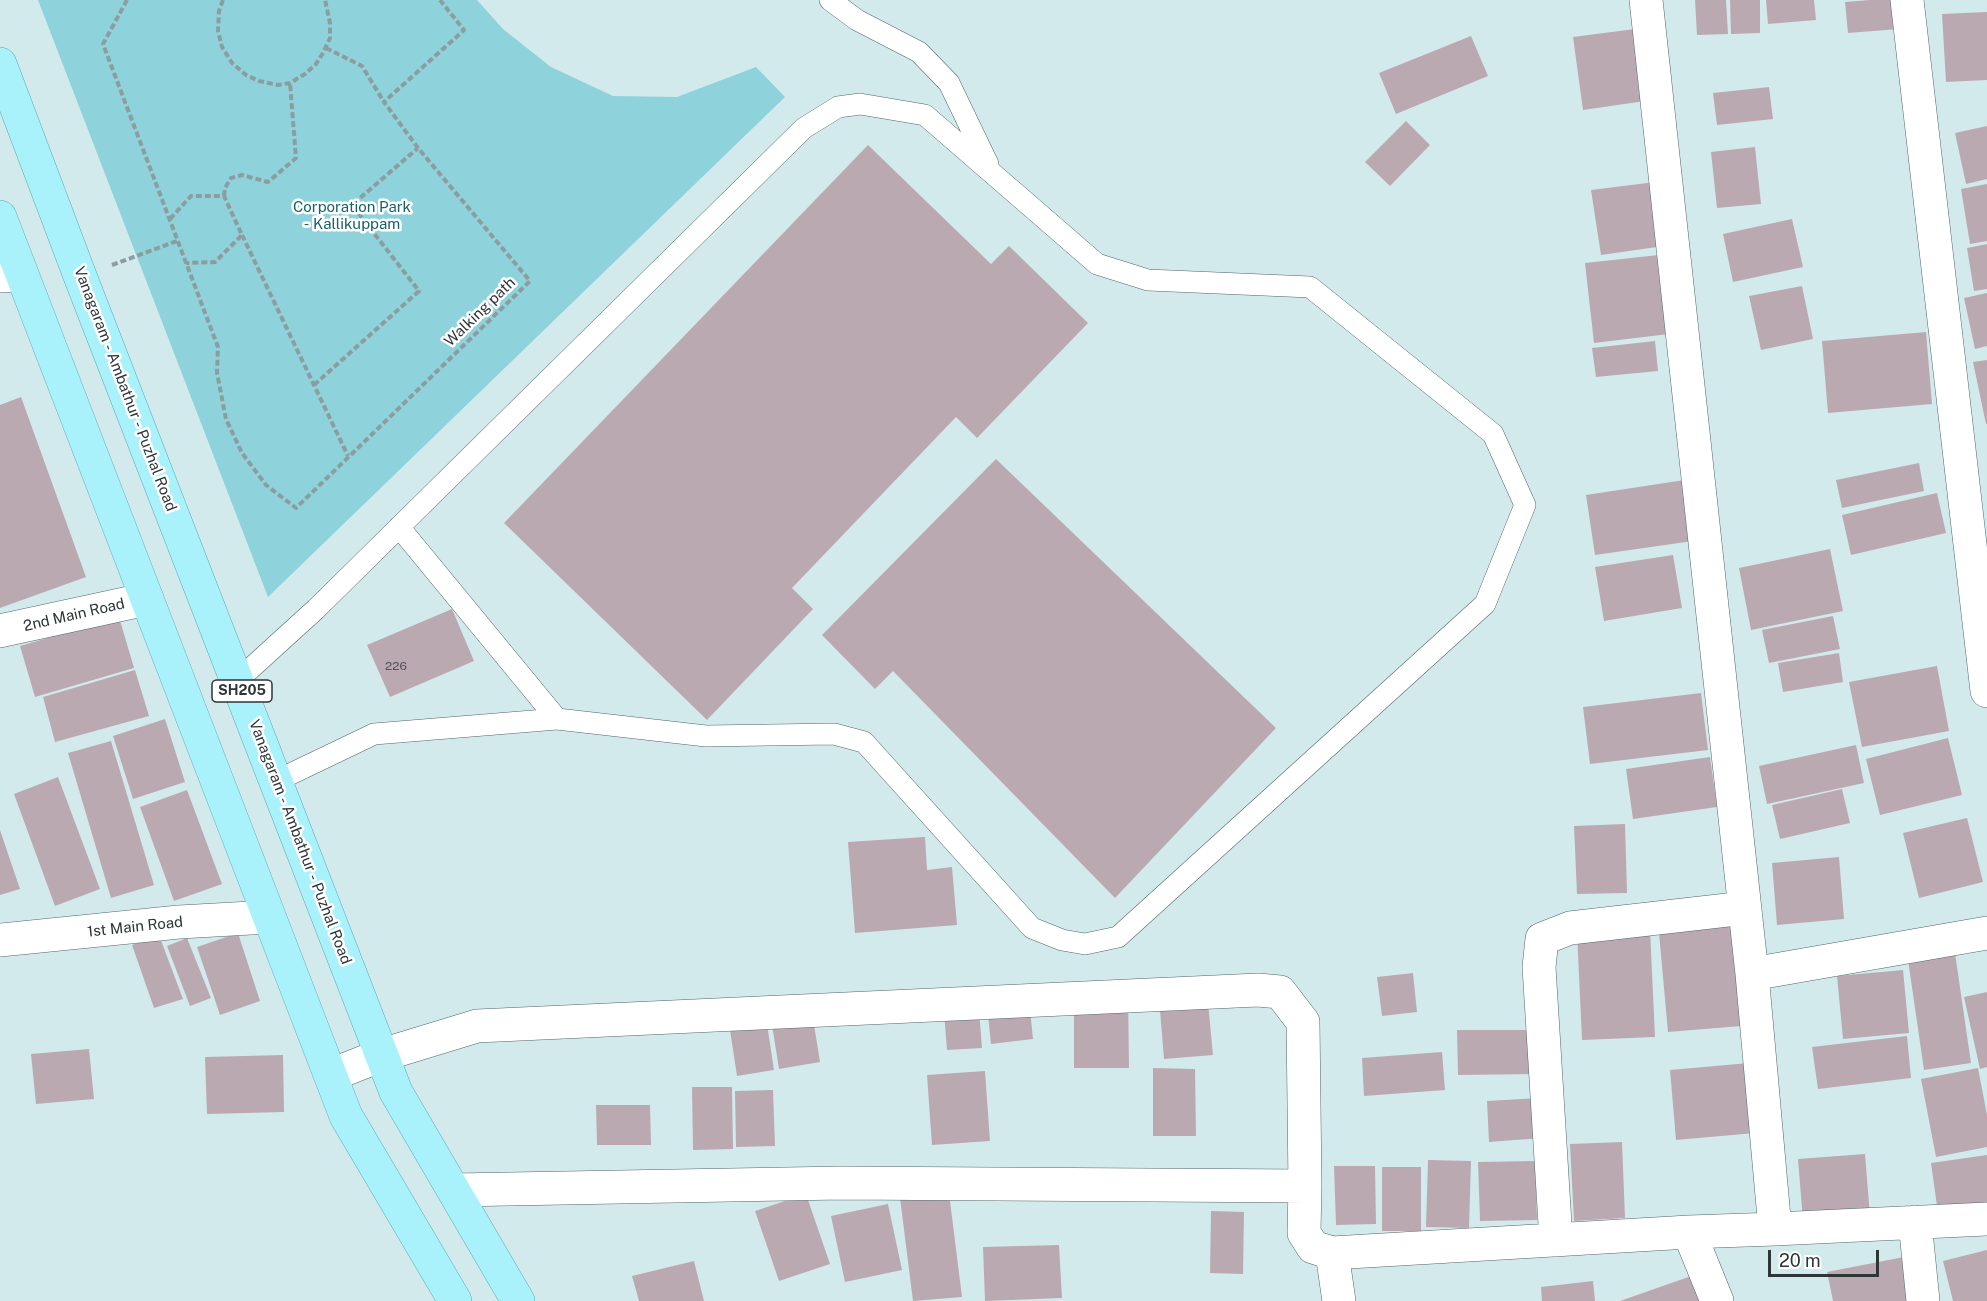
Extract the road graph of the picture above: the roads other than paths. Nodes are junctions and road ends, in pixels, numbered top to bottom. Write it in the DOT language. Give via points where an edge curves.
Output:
graph roads {
  1 [pos="830,0"];
  2 [pos="1646,0"];
  3 [pos="1906,0"];
  4 [pos="0,64"];
  5 [pos="992,172"];
  6 [pos="0,217"];
  7 [pos="11,276"];
  8 [pos="399,527"];
  9 [pos="147,599"];
  10 [pos="0,631"];
  11 [pos="238,680"];
  12 [pos="1987,691"];
  13 [pos="557,719"];
  14 [pos="276,781"];
  15 [pos="1745,908"];
  16 [pos="269,917"];
  17 [pos="1987,933"];
  18 [pos="0,940"];
  19 [pos="1752,974"];
  20 [pos="382,1055"];
  21 [pos="331,1075"];
  22 [pos="1305,1186"];
  23 [pos="454,1190"];
  24 [pos="1987,1219"];
  25 [pos="1916,1222"];
  26 [pos="1775,1229"];
  27 [pos="1689,1232"];
  28 [pos="1556,1240"];
  29 [pos="1332,1253"];
  30 [pos="455,1301"];
  31 [pos="518,1301"];
  32 [pos="1340,1301"];
  33 [pos="1717,1301"];
  34 [pos="1923,1301"];
  1 -- 5 [label="lane" via="857,20 919,52 949,83"];
  2 -- 15 [label="street"];
  3 -- 12 [label="street"];
  4 -- 11 [label="main road, Vanagaram - Ambathur - Puzhal Road / SH205"];
  5 -- 8 [label="lane" via="925,115 860,104 838,107 804,128"];
  5 -- 13 [label="lane" via="1096,264 1148,280 1310,287 1493,434 1525,505 1485,604 1118,937 1085,944 1032,928 864,742 834,734 706,736"];
  6 -- 7 [label="main road"];
  7 -- 9 [label="main road"];
  8 -- 11 [label="lane"];
  8 -- 13 [label="lane"];
  9 -- 10 [label="street, 2nd Main Road"];
  9 -- 16 [label="main road"];
  11 -- 14 [label="main road, Vanagaram - Ambathur - Puzhal Road / SH205"];
  13 -- 14 [label="lane" via="374,734"];
  14 -- 20 [label="main road, Vanagaram - Ambathur - Puzhal Road / SH205"];
  15 -- 19 [label="street"];
  15 -- 28 [label="street" via="1570,928 1542,939 1539,967"];
  16 -- 18 [label="street, 1st Main Road"];
  16 -- 21 [label="main road"];
  17 -- 19 [label="street"];
  19 -- 26 [label="street"];
  20 -- 21 [label="street"];
  20 -- 22 [label="street" via="477,1026 1258,990 1280,993 1303,1022"];
  20 -- 23 [label="main road, Vanagaram - Ambathur - Puzhal Road / SH205" via="396,1092"];
  21 -- 30 [label="main road" via="346,1116"];
  22 -- 23 [label="street" via="841,1183"];
  22 -- 29 [label="street" via="1304,1233 1313,1247"];
  23 -- 31 [label="main road, Vanagaram - Ambathur - Puzhal Road / SH205"];
  24 -- 25 [label="street"];
  25 -- 26 [label="street"];
  25 -- 34 [label="street"];
  26 -- 27 [label="street"];
  27 -- 28 [label="street"];
  27 -- 33 [label="street"];
  28 -- 29 [label="street"];
  29 -- 32 [label="street"];
}
